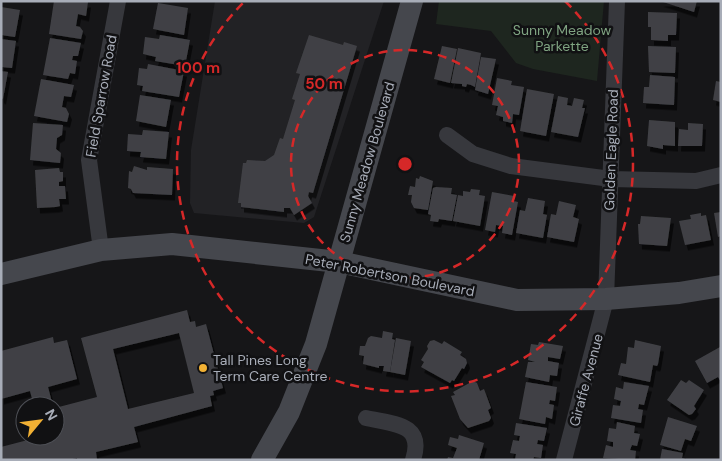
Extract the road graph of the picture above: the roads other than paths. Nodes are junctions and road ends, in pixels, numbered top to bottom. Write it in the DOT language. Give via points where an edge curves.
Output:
graph roads {
  1 [pos="118,1"];
  2 [pos="412,1"];
  3 [pos="617,1"];
  4 [pos="447,135"];
  5 [pos="721,175"];
  6 [pos="611,178"];
  7 [pos="101,250"];
  8 [pos="339,262"];
  9 [pos="1,274"];
  10 [pos="721,286"];
  11 [pos="606,299"];
  12 [pos="366,418"];
  13 [pos="262,460"];
  14 [pos="413,460"];
  15 [pos="564,460"];
  1 -- 7 [label="street, Field Sparrow Road" via="89,160"];
  2 -- 8 [label="street, Sunny Meadow Boulevard"];
  3 -- 6 [label="street, Golden Eagle Road"];
  4 -- 6 [label="street" via="473,154 510,166"];
  5 -- 6 [label="street" via="696,181"];
  6 -- 11 [label="street, Golden Eagle Road"];
  7 -- 8 [label="street, Peter Robertson Boulevard" via="172,244"];
  7 -- 9 [label="street, Peter Robertson Boulevard"];
  8 -- 11 [label="street, Peter Robertson Boulevard" via="517,300"];
  8 -- 13 [label="street, Sunny Meadow Boulevard" via="316,344 289,412"];
  10 -- 11 [label="street, Peter Robertson Boulevard"];
  11 -- 15 [label="street, Giraffe Avenue"];
  12 -- 14 [label="street" via="405,427 414,434 416,448"];
}
